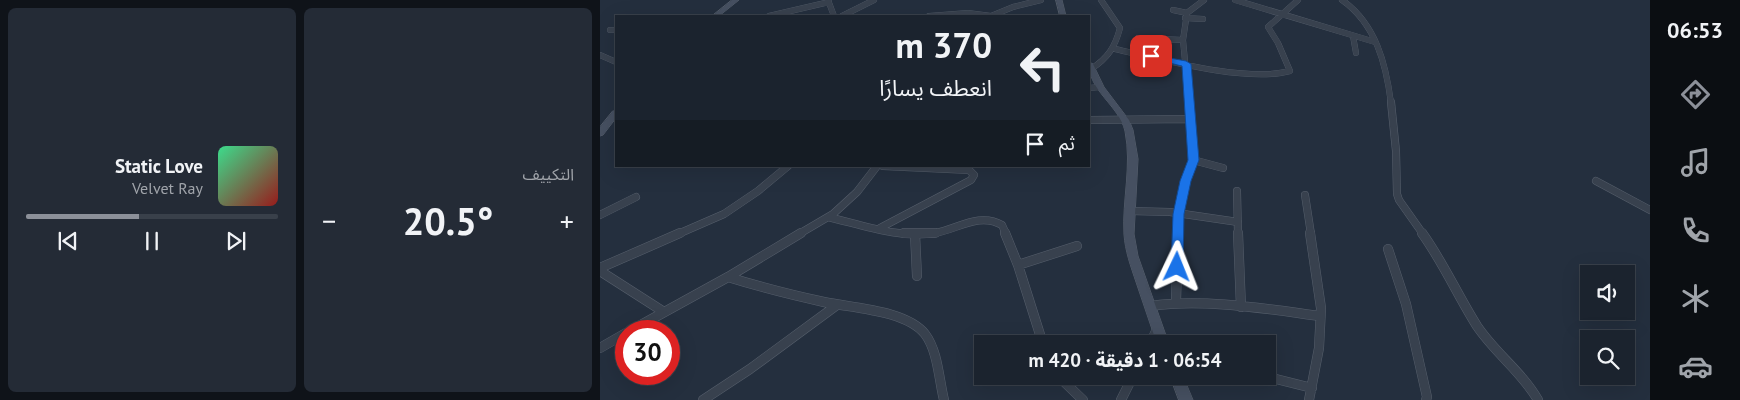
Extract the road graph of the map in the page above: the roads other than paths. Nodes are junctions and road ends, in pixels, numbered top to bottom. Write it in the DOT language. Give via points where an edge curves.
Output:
graph roads {
  1 [pos="736,0"];
  2 [pos="874,0"];
  3 [pos="1041,0"];
  4 [pos="1059,0"];
  5 [pos="1101,0"];
  6 [pos="1204,0"];
  7 [pos="1235,0"];
  8 [pos="1298,0"];
  9 [pos="1342,0"];
  10 [pos="829,1"];
  11 [pos="1173,10"];
  12 [pos="1282,13"];
  13 [pos="715,15"];
  14 [pos="773,15"];
  15 [pos="834,15"];
  16 [pos="844,15"];
  17 [pos="942,15"];
  18 [pos="983,15"];
  19 [pos="992,15"];
  20 [pos="1063,15"];
  21 [pos="1186,15"];
  22 [pos="1203,19"];
  23 [pos="1353,36"];
  24 [pos="1138,38"];
  25 [pos="1183,40"];
  26 [pos="1375,42"];
  27 [pos="1115,48"];
  28 [pos="1356,53"];
  29 [pos="600,55"];
  30 [pos="615,62"];
  31 [pos="1186,64"];
  32 [pos="1090,67"];
  33 [pos="1100,87"];
  34 [pos="1090,88"];
  35 [pos="615,114"];
  36 [pos="1191,119"];
  37 [pos="1090,120"];
  38 [pos="1125,120"];
  39 [pos="600,134"];
  40 [pos="1193,160"];
  41 [pos="787,167"];
  42 [pos="876,167"];
  43 [pos="904,167"];
  44 [pos="1223,168"];
  45 [pos="1596,181"];
  46 [pos="1237,191"];
  47 [pos="1305,195"];
  48 [pos="636,197"];
  49 [pos="1650,210"];
  50 [pos="1130,211"];
  51 [pos="1178,214"];
  52 [pos="600,215"];
  53 [pos="828,217"];
  54 [pos="1238,222"];
  55 [pos="880,228"];
  56 [pos="915,234"];
  57 [pos="1077,246"];
  58 [pos="1388,250"];
  59 [pos="1018,265"];
  60 [pos="600,270"];
  61 [pos="917,276"];
  62 [pos="728,277"];
  63 [pos="1176,302"];
  64 [pos="837,304"];
  65 [pos="1151,306"];
  66 [pos="1240,307"];
  67 [pos="664,312"];
  68 [pos="1320,316"];
  69 [pos="650,320"];
  70 [pos="1157,330"];
  71 [pos="1040,335"];
  72 [pos="1154,335"];
  73 [pos="1159,335"];
  74 [pos="615,339"];
  75 [pos="600,348"];
  76 [pos="1276,379"];
  77 [pos="1067,385"];
  78 [pos="1128,385"];
  79 [pos="1180,385"];
  80 [pos="1312,388"];
  81 [pos="1428,399"];
  82 [pos="703,400"];
  83 [pos="944,400"];
  84 [pos="1083,400"];
  85 [pos="1121,400"];
  86 [pos="1186,400"];
  87 [pos="1309,400"];
  88 [pos="1538,400"];
  1 -- 13 [label="street"];
  2 -- 16 [label="street"];
  3 -- 19 [label="street"];
  4 -- 20 [label="street"];
  5 -- 27 [label="street" via="1120,28"];
  6 -- 21 [label="street"];
  7 -- 12 [label="street"];
  8 -- 12 [label="street"];
  9 -- 26 [label="street" via="1363,18"];
  10 -- 14 [label="street"];
  10 -- 15 [label="street"];
  11 -- 21 [label="street"];
  12 -- 23 [label="street"];
  12 -- 31 [label="street" via="1268,27 1281,50 1288,73 1248,73"];
  17 -- 18 [label="street"];
  21 -- 22 [label="street"];
  21 -- 25 [label="street"];
  23 -- 26 [label="street"];
  23 -- 28 [label="street"];
  24 -- 25 [label="street"];
  25 -- 31 [label="street"];
  26 -- 88 [label="street" via="1389,90 1399,200 1435,251 1478,327 1528,383"];
  27 -- 31 [label="street"];
  27 -- 32 [label="street" via="1106,60"];
  29 -- 30 [label="street"];
  31 -- 36 [label="street"];
  32 -- 33 [label="street"];
  33 -- 34 [label="street"];
  33 -- 38 [label="street"];
  35 -- 39 [label="street"];
  36 -- 38 [label="street"];
  36 -- 40 [label="street"];
  37 -- 38 [label="street"];
  38 -- 50 [label="street" via="1133,152"];
  40 -- 44 [label="street"];
  40 -- 51 [label="street"];
  41 -- 60 [label="street" via="724,214"];
  42 -- 53 [label="street" via="851,198"];
  43 -- 55 [label="street" via="969,170 974,175 971,180"];
  45 -- 49 [label="street"];
  46 -- 54 [label="street"];
  47 -- 68 [label="street"];
  48 -- 52 [label="street"];
  50 -- 51 [label="street"];
  50 -- 65 [label="street" via="1131,245"];
  51 -- 54 [label="street"];
  51 -- 63 [label="street"];
  53 -- 55 [label="street"];
  53 -- 62 [label="street"];
  54 -- 66 [label="street"];
  55 -- 56 [label="street"];
  56 -- 59 [label="street" via="944,231 990,218 997,220"];
  56 -- 61 [label="street"];
  57 -- 59 [label="street"];
  58 -- 81 [label="street" via="1404,293"];
  59 -- 71 [label="street"];
  60 -- 67 [label="street"];
  62 -- 64 [label="street"];
  62 -- 67 [label="street"];
  63 -- 65 [label="street"];
  63 -- 66 [label="street"];
  64 -- 82 [label="street"];
  64 -- 83 [label="street" via="885,314 924,333"];
  65 -- 70 [label="street"];
  66 -- 68 [label="street"];
  67 -- 69 [label="street"];
  68 -- 80 [label="street" via="1319,348"];
  70 -- 72 [label="street"];
  70 -- 73 [label="street"];
  74 -- 75 [label="street"];
  76 -- 80 [label="street"];
  77 -- 84 [label="street"];
  78 -- 85 [label="street"];
  79 -- 86 [label="street"];
  80 -- 87 [label="street"];
}
